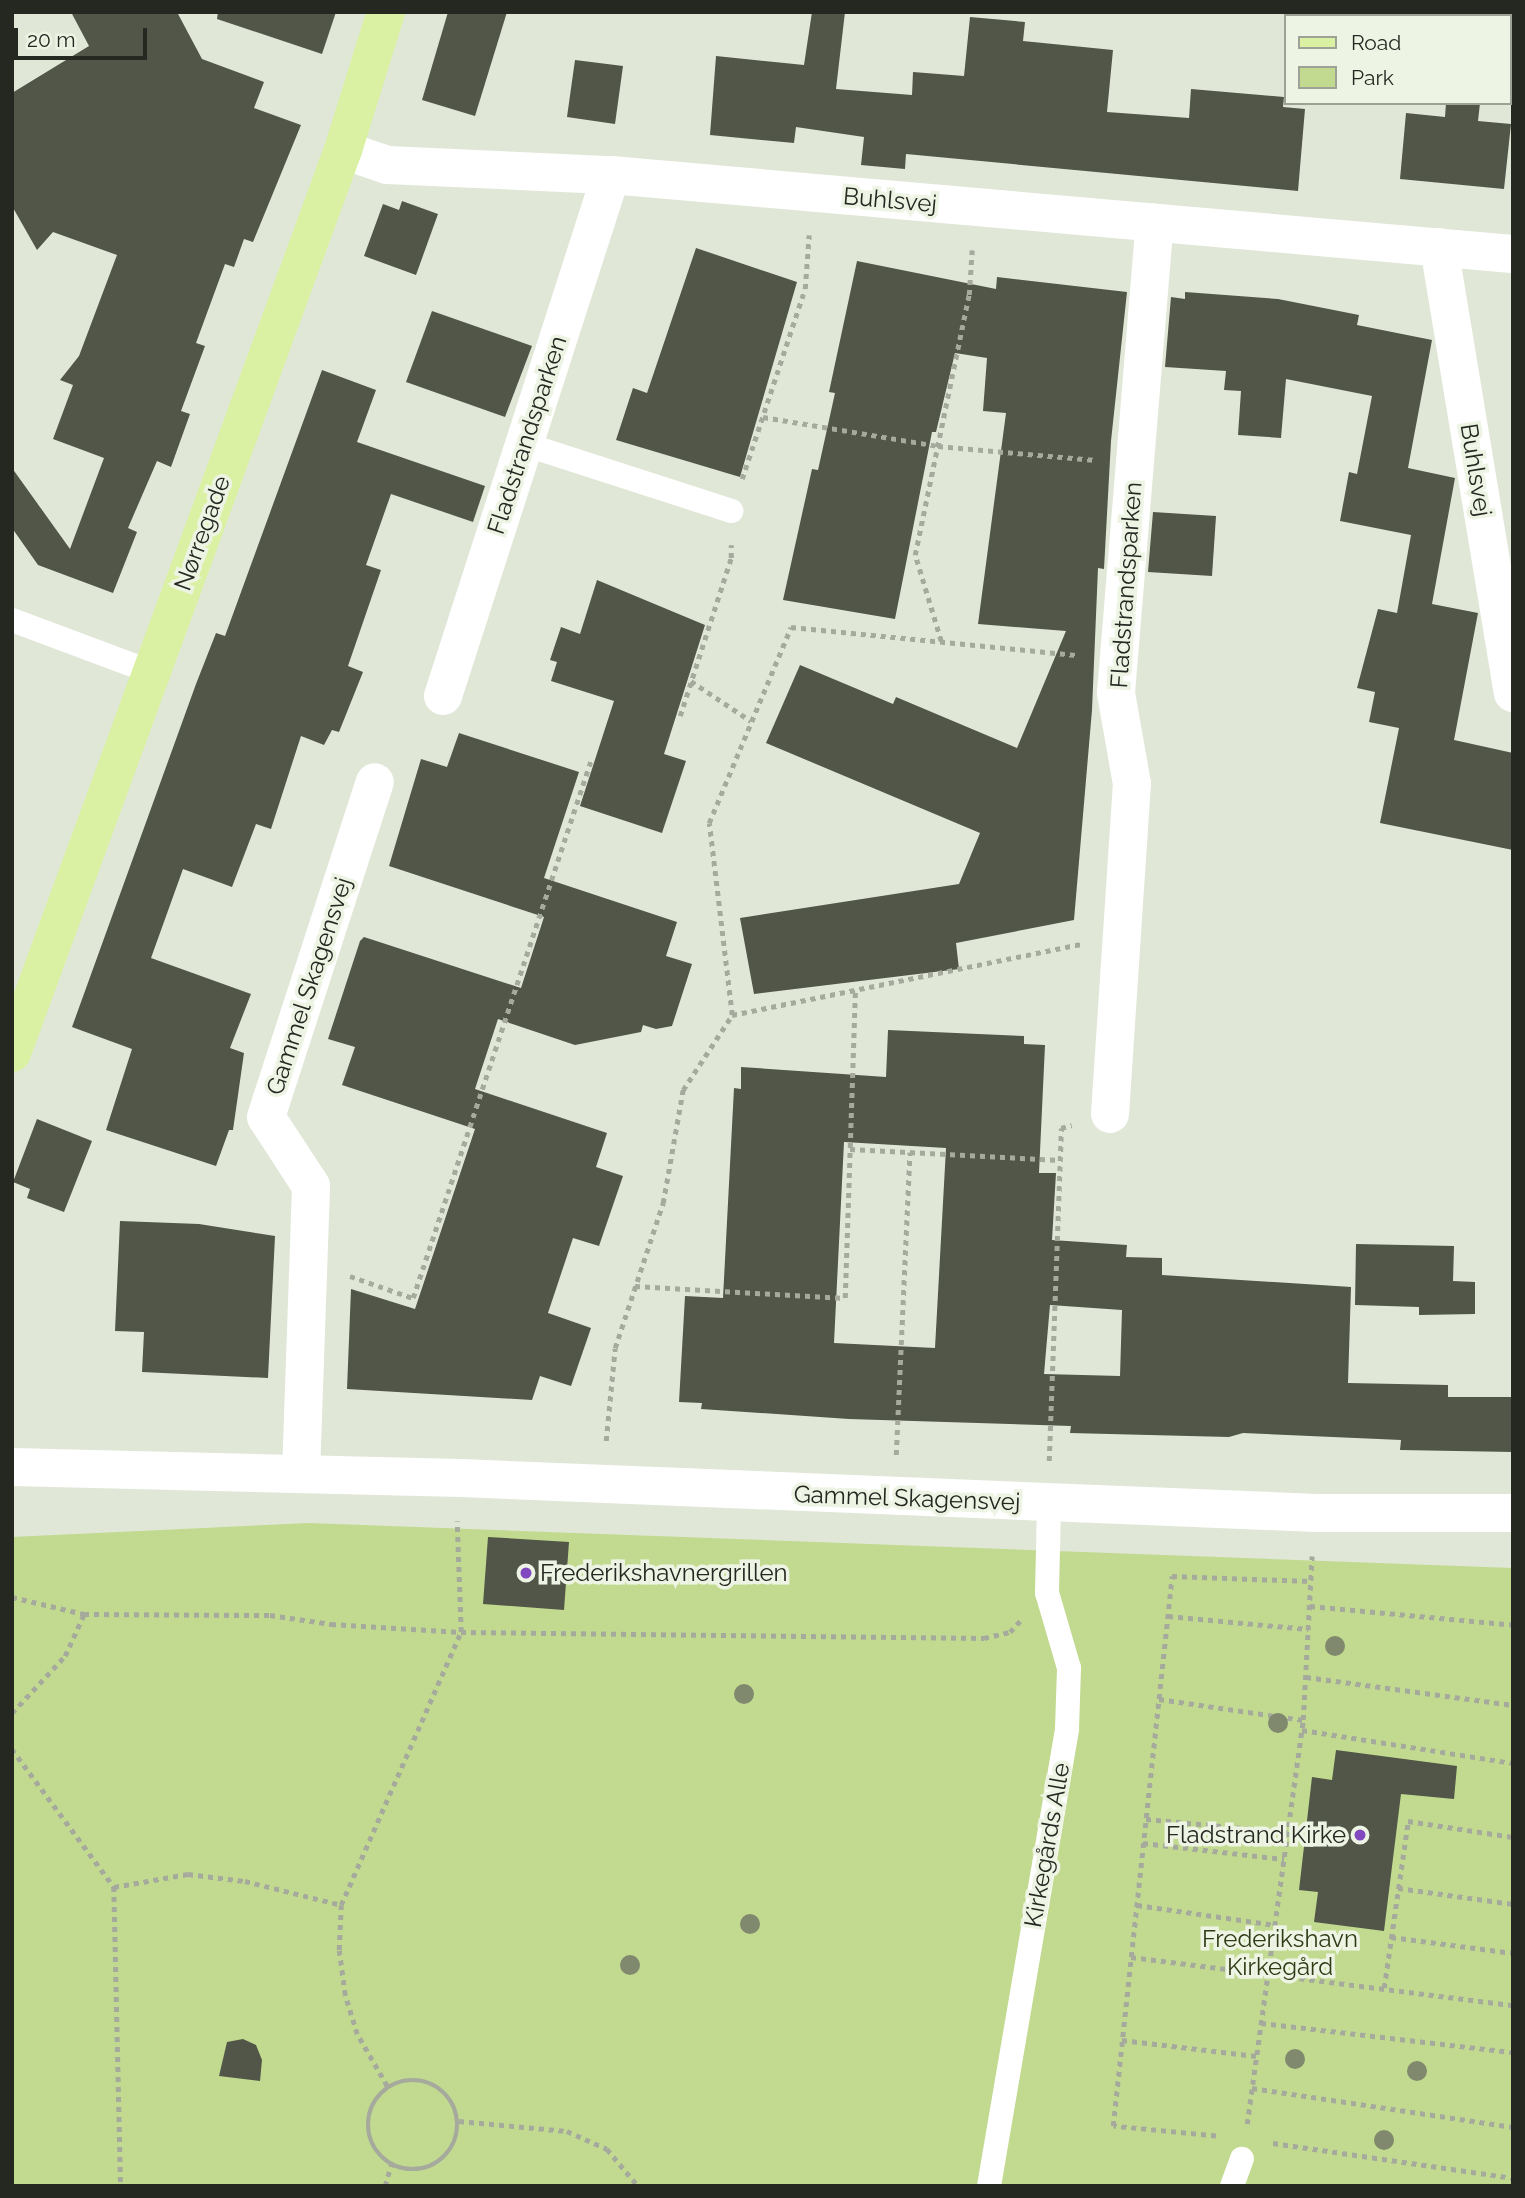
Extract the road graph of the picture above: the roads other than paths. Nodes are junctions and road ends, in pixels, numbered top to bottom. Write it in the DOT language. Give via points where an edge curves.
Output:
graph roads {
  1 [pos="386,12"];
  2 [pos="343,150"];
  3 [pos="611,175"];
  4 [pos="1155,223"];
  5 [pos="1439,247"];
  6 [pos="1513,254"];
  7 [pos="524,444"];
  8 [pos="730,511"];
  9 [pos="12,620"];
  10 [pos="151,672"];
  11 [pos="1513,693"];
  12 [pos="443,696"];
  13 [pos="375,782"];
  14 [pos="12,1052"];
  15 [pos="1110,1114"];
  16 [pos="12,1467"];
  17 [pos="301,1474"];
  18 [pos="1049,1504"];
  19 [pos="1513,1513"];
  20 [pos="1242,2159"];
  21 [pos="989,2186"];
  22 [pos="1232,2186"];
  1 -- 2 [label="main road, Nørregade"];
  2 -- 3 [label="street, Buhlsvej" via="387,165"];
  2 -- 10 [label="main road, Nørregade"];
  3 -- 4 [label="street, Buhlsvej"];
  3 -- 7 [label="street, Fladstrandsparken"];
  4 -- 5 [label="street, Buhlsvej"];
  4 -- 15 [label="street, Fladstrandsparken" via="1116,693 1132,784"];
  5 -- 6 [label="street, Buhlsvej"];
  5 -- 11 [label="street, Buhlsvej"];
  7 -- 8 [label="lane"];
  7 -- 12 [label="street, Fladstrandsparken"];
  9 -- 10 [label="lane"];
  10 -- 14 [label="main road, Nørregade"];
  13 -- 17 [label="street, Gammel Skagensvej" via="266,1117 311,1186"];
  16 -- 17 [label="street, Gammel Skagensvej"];
  17 -- 18 [label="street, Gammel Skagensvej"];
  18 -- 19 [label="street, Gammel Skagensvej" via="1316,1513"];
  18 -- 21 [label="lane, Kirkegårds Alle" via="1047,1593 1069,1668 1067,1729"];
  20 -- 22 [label="lane"];
}
